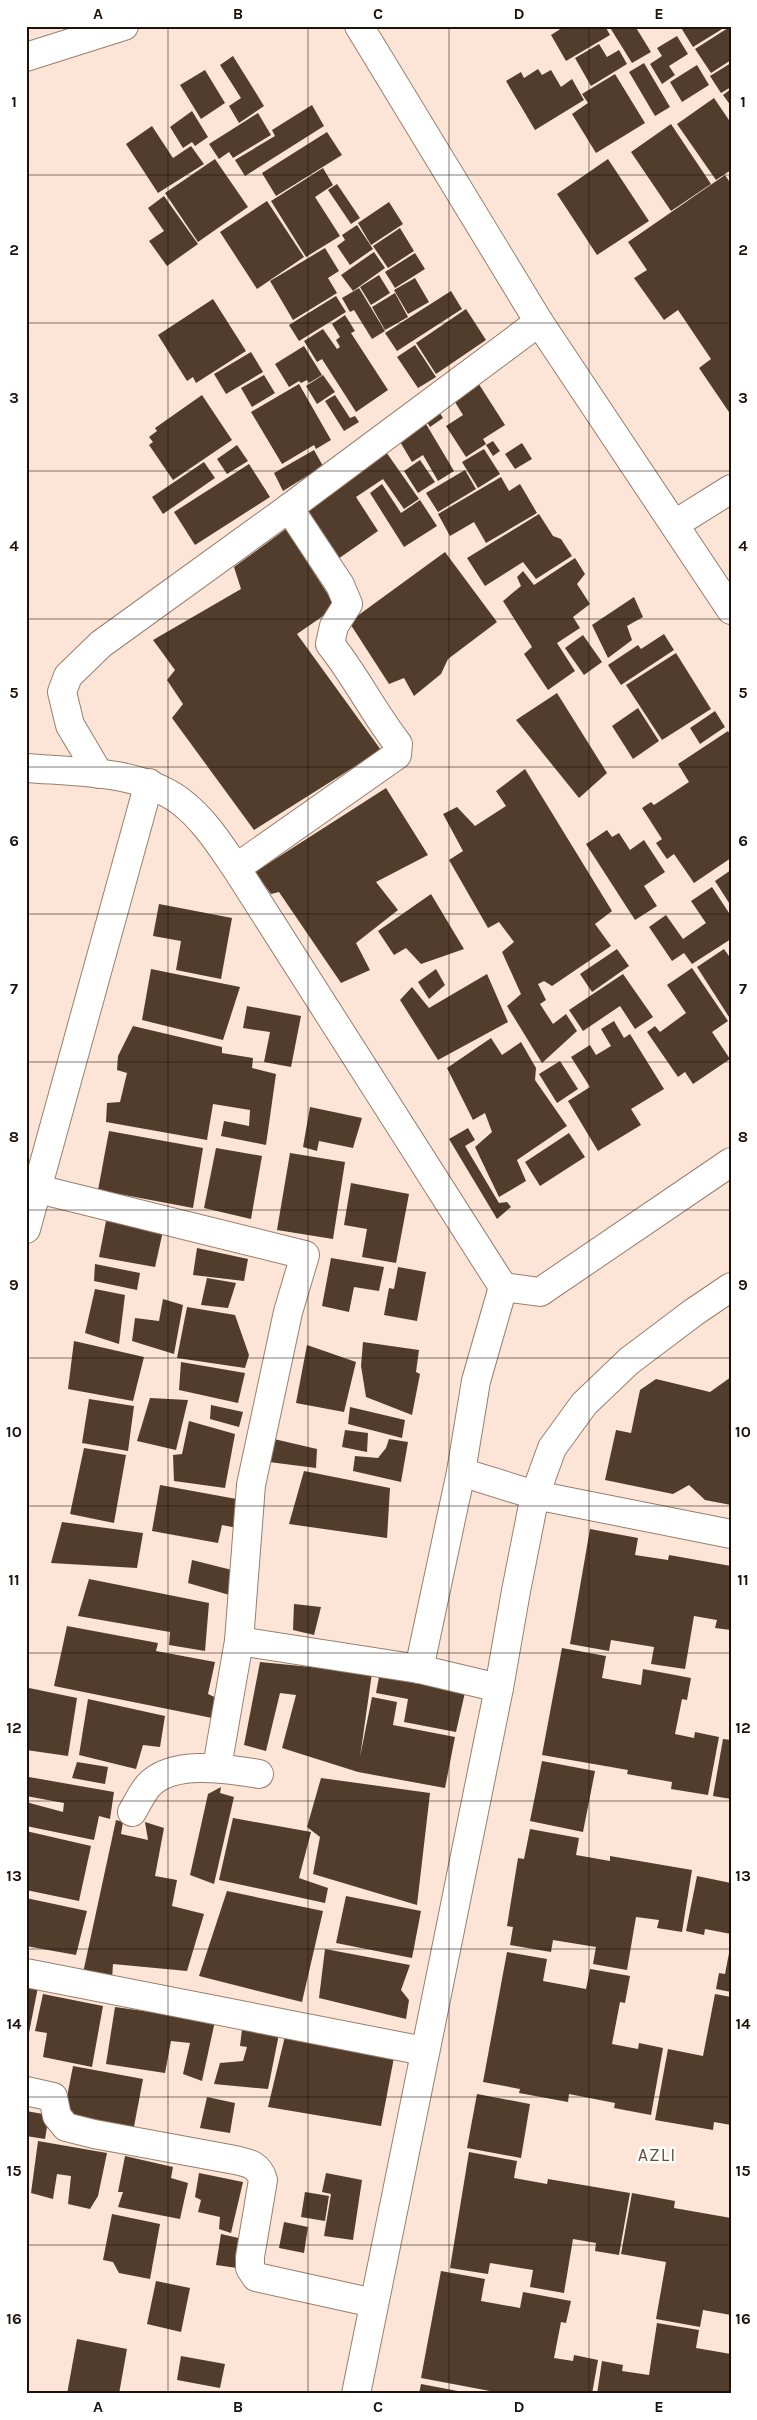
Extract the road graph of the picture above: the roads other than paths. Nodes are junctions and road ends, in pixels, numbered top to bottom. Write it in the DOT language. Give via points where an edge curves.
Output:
graph roads {
  1 [pos="124,26"];
  2 [pos="359,26"];
  3 [pos="26,57"];
  4 [pos="538,322"];
  5 [pos="731,489"];
  6 [pos="289,508"];
  7 [pos="674,524"];
  8 [pos="731,610"];
  9 [pos="26,768"];
  10 [pos="99,774"];
  11 [pos="149,783"];
  12 [pos="236,868"];
  13 [pos="731,1162"];
  14 [pos="38,1189"];
  15 [pos="26,1228"];
  16 [pos="503,1287"];
  17 [pos="731,1287"];
  18 [pos="461,1472"];
  19 [pos="536,1495"];
  20 [pos="731,1534"];
  21 [pos="239,1641"];
  22 [pos="419,1669"];
  23 [pos="499,1688"];
  24 [pos="217,1767"];
  25 [pos="259,1774"];
  26 [pos="132,1812"];
  27 [pos="26,1973"];
  28 [pos="424,2051"];
  29 [pos="26,2091"];
  30 [pos="374,2303"];
  31 [pos="356,2394"];
  1 -- 3 [label="street"];
  2 -- 4 [label="street"];
  4 -- 6 [label="street"];
  4 -- 7 [label="street"];
  5 -- 7 [label="street"];
  6 -- 10 [label="street" via="101,644 68,676 62,692 70,724"];
  6 -- 12 [label="street" via="340,585 348,604 334,626 330,644 398,744 397,755"];
  7 -- 8 [label="street"];
  9 -- 10 [label="street"];
  10 -- 11 [label="street"];
  11 -- 12 [label="street" via="180,801 208,828"];
  11 -- 14 [label="street"];
  12 -- 16 [label="street"];
  13 -- 16 [label="street" via="540,1292"];
  14 -- 15 [label="street"];
  14 -- 21 [label="street" via="304,1256 288,1312 252,1485"];
  16 -- 18 [label="street" via="476,1382"];
  17 -- 19 [label="street" via="629,1361 584,1404 552,1448"];
  18 -- 19 [label="street"];
  18 -- 22 [label="street"];
  19 -- 20 [label="street"];
  19 -- 23 [label="street"];
  21 -- 22 [label="street"];
  21 -- 24 [label="street"];
  22 -- 23 [label="street"];
  23 -- 28 [label="street"];
  24 -- 25 [label="street"];
  24 -- 26 [label="street" via="169,1772 149,1785"];
  27 -- 28 [label="street"];
  28 -- 30 [label="street"];
  29 -- 30 [label="street" via="52,2097 57,2116 66,2127 255,2166 263,2180 250,2257 250,2268 256,2276"];
  30 -- 31 [label="street"];
}
